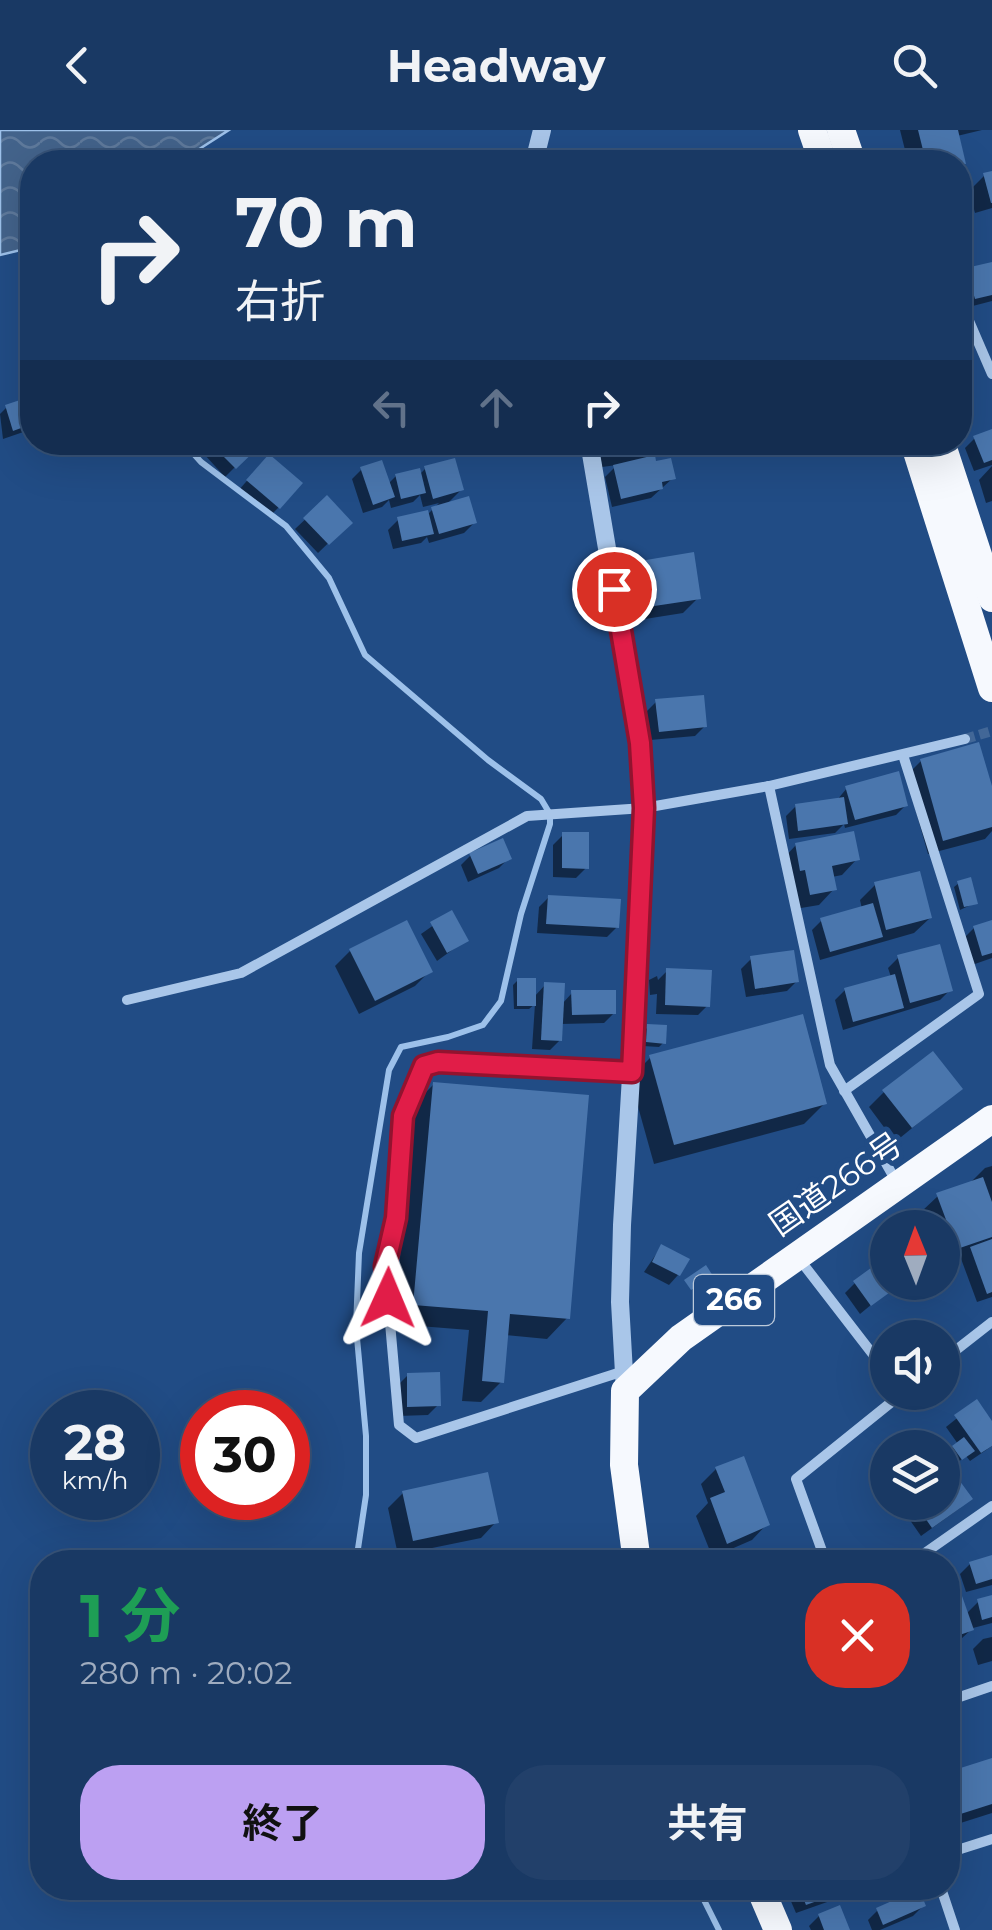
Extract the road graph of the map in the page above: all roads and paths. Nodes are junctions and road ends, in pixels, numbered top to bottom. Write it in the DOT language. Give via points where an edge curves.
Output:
graph roads {
  1 [pos="972,328"];
  2 [pos="992,374"];
  3 [pos="591,455"];
  4 [pos="918,455"];
  5 [pos="945,455"];
  6 [pos="992,598"];
  7 [pos="992,688"];
  8 [pos="965,739"];
  9 [pos="902,754"];
  10 [pos="769,786"];
  11 [pos="644,808"];
  12 [pos="127,1000"];
  13 [pos="632,1072"];
  14 [pos="844,1091"];
  15 [pos="992,1119"];
  16 [pos="898,1184"];
  17 [pos="796,1256"];
  18 [pos="992,1322"];
  19 [pos="960,1348"];
  20 [pos="870,1351"];
  21 [pos="624,1381"];
  22 [pos="882,1410"];
  23 [pos="992,1506"];
  24 [pos="635,1550"];
  25 [pos="822,1550"];
  26 [pos="929,1550"];
  27 [pos="992,1686"];
  28 [pos="960,1697"];
  29 [pos="992,1839"];
  30 [pos="960,1849"];
  31 [pos="765,1900"];
  32 [pos="944,1900"];
  33 [pos="778,1930"];
  34 [pos="955,1930"];
  1 -- 2 [label="street"];
  3 -- 11 [label="street" via="640,743"];
  4 -- 7 [label="highway"];
  5 -- 6 [label="highway"];
  8 -- 9 [label="street"];
  9 -- 10 [label="street"];
  9 -- 14 [label="street" via="980,994"];
  10 -- 11 [label="street"];
  10 -- 14 [label="street" via="830,1065"];
  11 -- 12 [label="street" via="527,816 241,973"];
  11 -- 13 [label="street"];
  13 -- 21 [label="street" via="620,1302"];
  13 -- 21 [label="street" via="424,1066 403,1116 396,1218 385,1266 399,1426 416,1438"];
  14 -- 16 [label="street"];
  15 -- 16 [label="highway, 国道266号 / 266"];
  16 -- 17 [label="highway, 国道266号 / 266"];
  17 -- 20 [label="street"];
  17 -- 21 [label="highway, 国道266号 / 266"];
  18 -- 19 [label="street"];
  21 -- 24 [label="highway" via="624,1465"];
  22 -- 25 [label="street" via="796,1479"];
  23 -- 26 [label="street"];
  27 -- 28 [label="street"];
  29 -- 30 [label="street"];
  31 -- 33 [label="highway"];
  32 -- 34 [label="street"];
}
